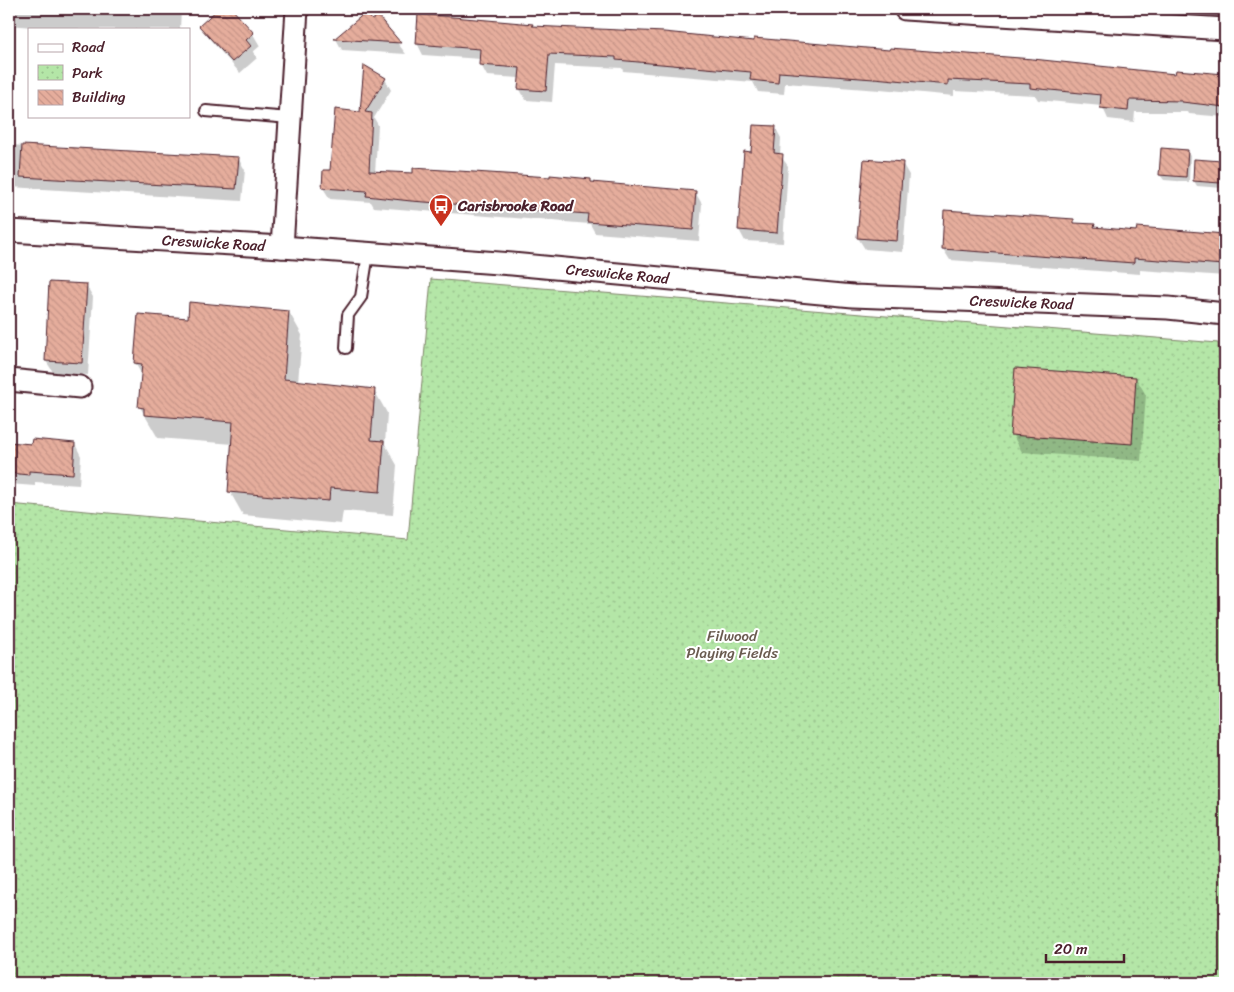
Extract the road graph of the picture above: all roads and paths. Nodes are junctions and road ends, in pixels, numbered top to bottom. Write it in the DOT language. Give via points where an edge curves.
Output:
graph roads {
  1 [pos="297,9"];
  2 [pos="905,9"];
  3 [pos="985,12"];
  4 [pos="1225,29"];
  5 [pos="206,111"];
  6 [pos="290,118"];
  7 [pos="9,231"];
  8 [pos="282,247"];
  9 [pos="368,254"];
  10 [pos="1225,314"];
  11 [pos="346,348"];
  12 [pos="9,380"];
  13 [pos="80,387"];
  1 -- 6 [label="street"];
  2 -- 3 [label="street"];
  3 -- 4 [label="street"];
  5 -- 6 [label="lane"];
  6 -- 8 [label="street"];
  7 -- 8 [label="street, Creswicke Road"];
  8 -- 9 [label="street, Creswicke Road"];
  9 -- 10 [label="street, Creswicke Road" via="853,296 1168,308"];
  9 -- 11 [label="lane" via="361,297 348,316"];
  12 -- 13 [label="street"];
}
